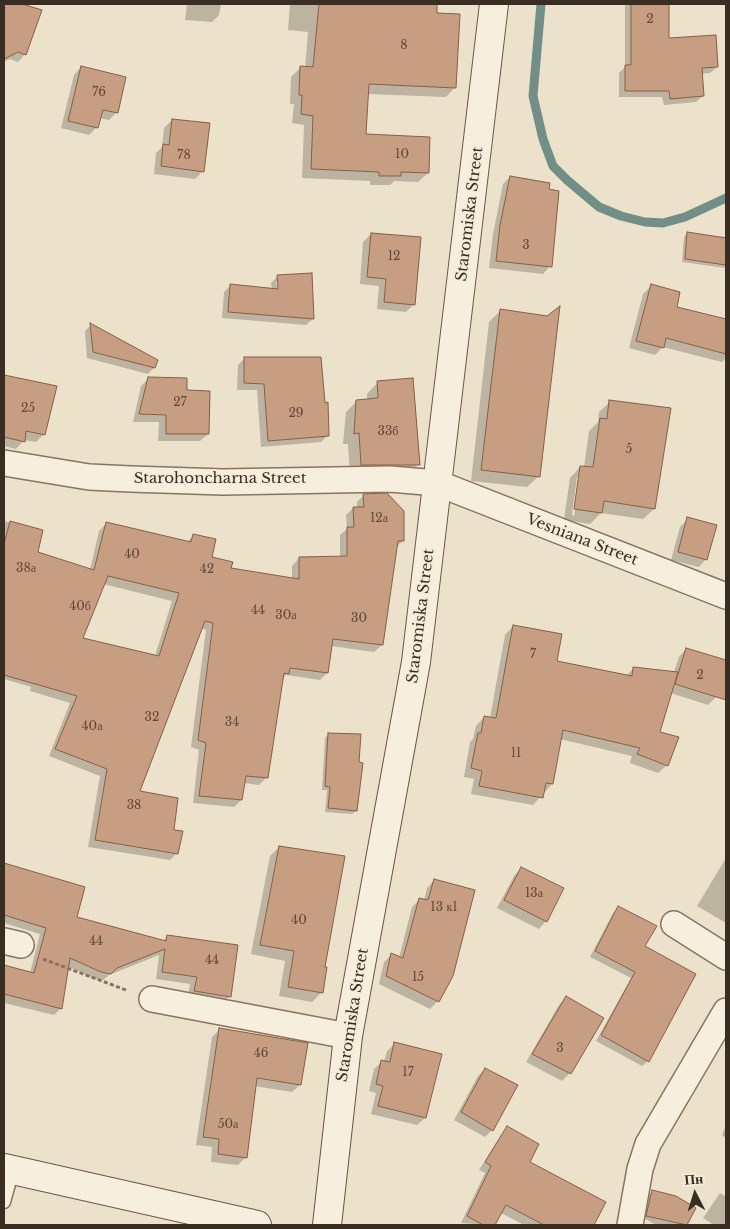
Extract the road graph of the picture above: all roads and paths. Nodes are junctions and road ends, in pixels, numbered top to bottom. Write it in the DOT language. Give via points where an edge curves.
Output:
graph roads {
  1 [pos="494,4"];
  2 [pos="4,463"];
  3 [pos="437,483"];
  4 [pos="726,596"];
  5 [pos="674,924"];
  6 [pos="12,943"];
  7 [pos="726,957"];
  8 [pos="152,999"];
  9 [pos="726,1011"];
  10 [pos="348,1036"];
  11 [pos="8,1169"];
  12 [pos="4,1202"];
  13 [pos="257,1225"];
  14 [pos="327,1225"];
  15 [pos="630,1225"];
  1 -- 3 [label="street, Staromiska Street"];
  2 -- 3 [label="street, Starohoncharna Street" via="89,477 132,479 223,482 390,479"];
  3 -- 4 [label="street, Vesniana Street"];
  3 -- 10 [label="street, Staromiska Street" via="416,662"];
  5 -- 7 [label="street"];
  6 -- 8 [label="path" via="60,967"];
  8 -- 10 [label="street"];
  9 -- 15 [label="street" via="648,1144"];
  10 -- 14 [label="street, Staromiska Street"];
  11 -- 12 [label="lane"];
  11 -- 13 [label="street"];
}
